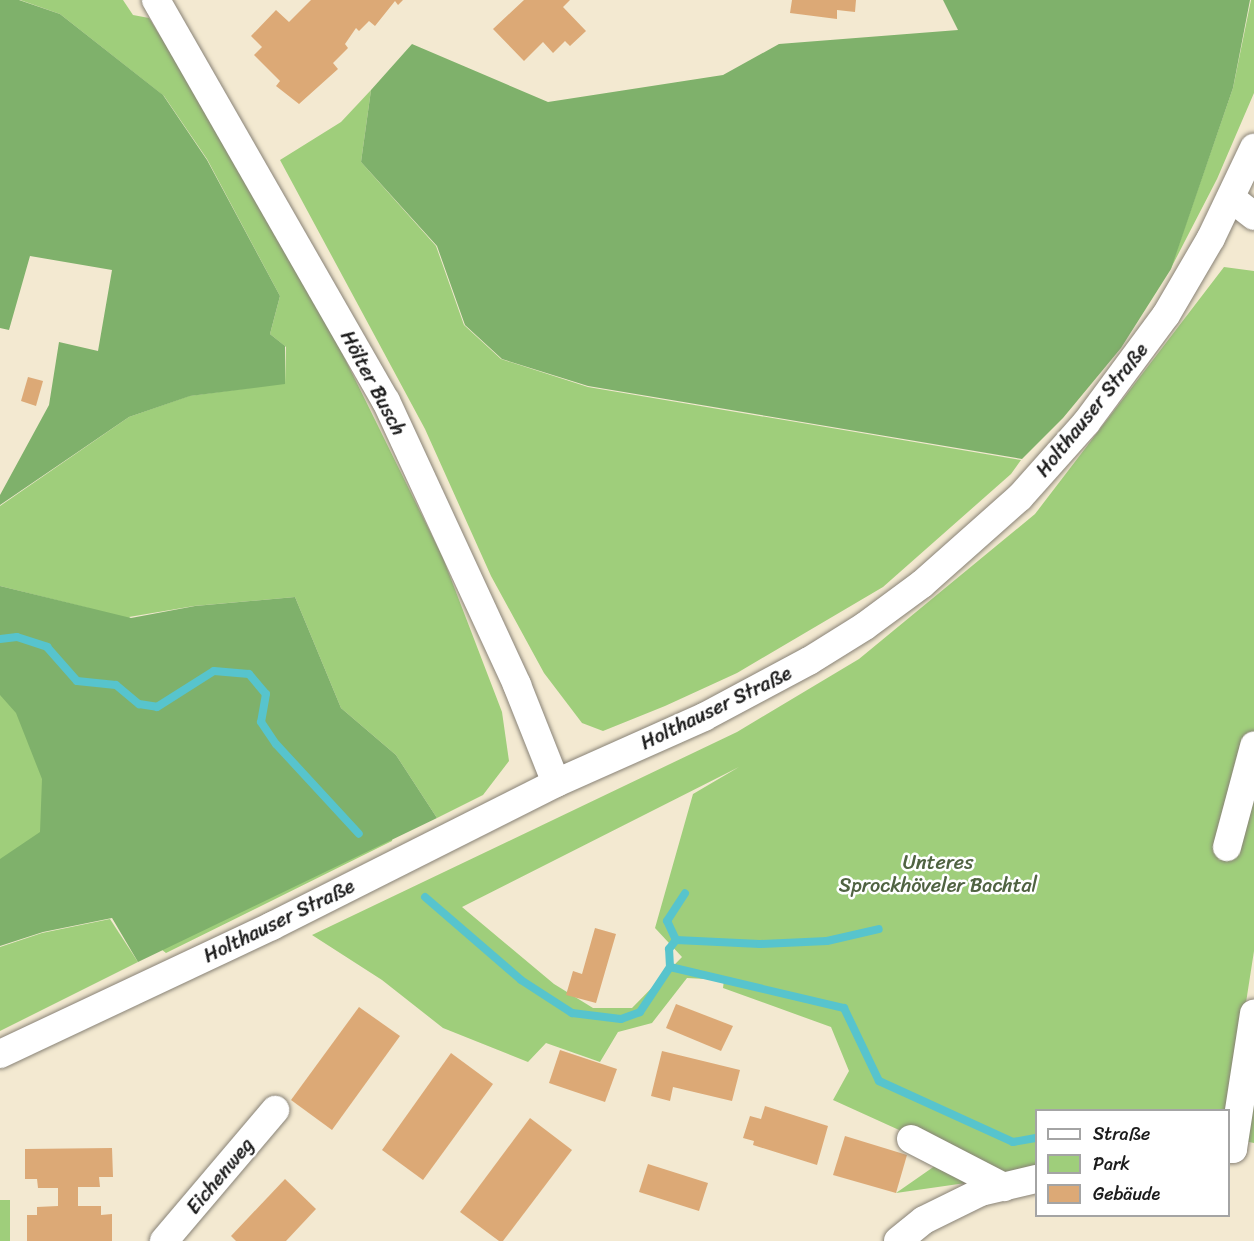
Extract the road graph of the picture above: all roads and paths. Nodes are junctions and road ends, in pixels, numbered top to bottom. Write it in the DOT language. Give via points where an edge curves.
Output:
graph roads {
  1 [pos="156,0"];
  2 [pos="1254,148"];
  3 [pos="1231,198"];
  4 [pos="1254,216"];
  5 [pos="1254,746"];
  6 [pos="556,783"];
  7 [pos="1227,847"];
  8 [pos="1254,1014"];
  9 [pos="0,1054"];
  10 [pos="275,1110"];
  11 [pos="911,1139"];
  12 [pos="1238,1144"];
  13 [pos="1035,1179"];
  14 [pos="1004,1187"];
  15 [pos="164,1241"];
  16 [pos="898,1241"];
  1 -- 6 [label="street, Hölter Busch" via="386,401 517,685"];
  2 -- 3 [label="street, Holthauser Straße"];
  3 -- 4 [label="street"];
  3 -- 6 [label="street, Holthauser Straße" via="1166,315 1110,393 1020,496 922,585 809,661 704,717"];
  5 -- 7 [label="street"];
  6 -- 9 [label="street, Holthauser Straße" via="272,926"];
  8 -- 12 [label="street" via="1240,1096"];
  10 -- 15 [label="street, Eichenweg"];
  11 -- 14 [label="street"];
  13 -- 14 [label="street"];
  14 -- 16 [label="street" via="981,1192 924,1220"];
}
